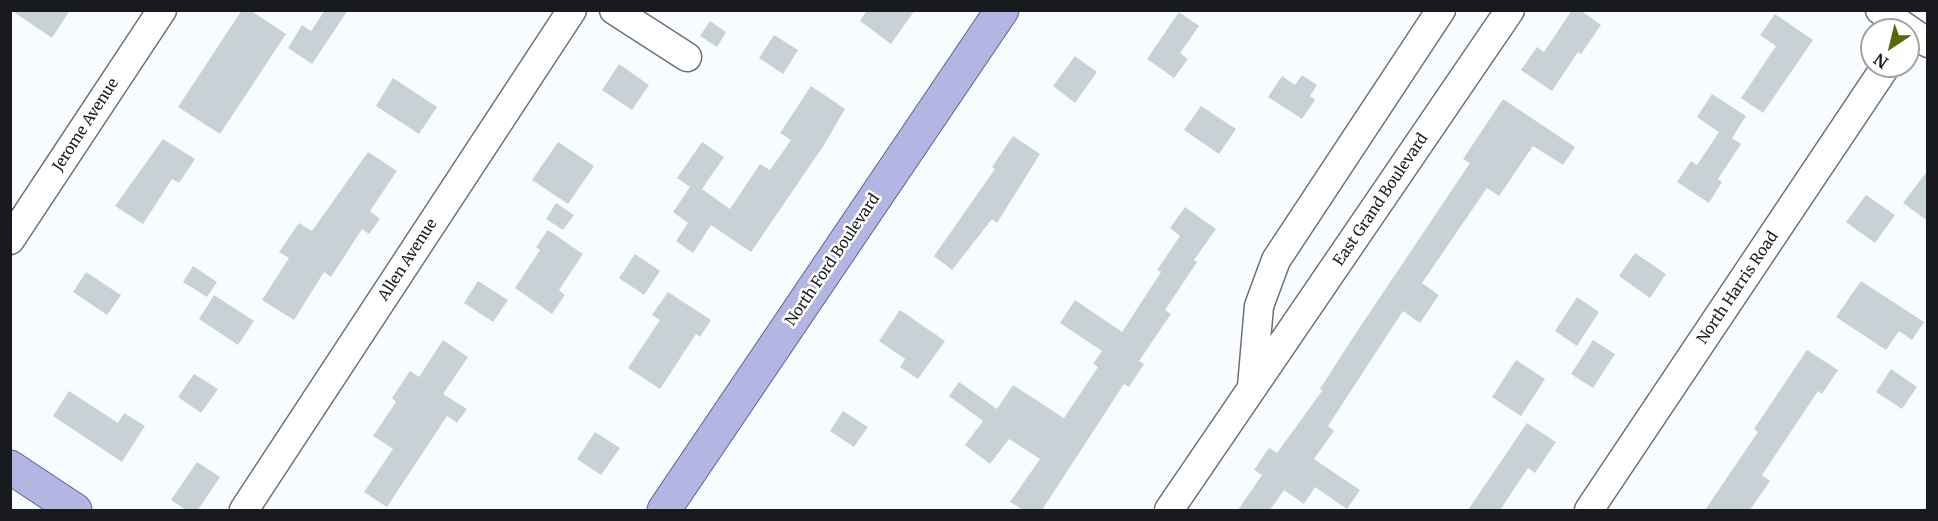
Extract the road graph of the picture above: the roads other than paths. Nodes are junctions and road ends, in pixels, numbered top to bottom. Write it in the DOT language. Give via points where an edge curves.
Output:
graph roads {
  1 [pos="162,10"];
  2 [pos="572,10"];
  3 [pos="614,10"];
  4 [pos="1002,10"];
  5 [pos="1441,10"];
  6 [pos="1510,10"];
  7 [pos="1880,10"];
  8 [pos="1896,18"];
  9 [pos="687,57"];
  10 [pos="1878,78"];
  11 [pos="10,240"];
  12 [pos="1252,389"];
  13 [pos="10,467"];
  14 [pos="75,510"];
  15 [pos="244,510"];
  16 [pos="664,510"];
  17 [pos="1169,510"];
  18 [pos="1589,510"];
  1 -- 11 [label="street, Jerome Avenue"];
  2 -- 15 [label="street, Allen Avenue"];
  3 -- 9 [label="street"];
  4 -- 16 [label="main road, North Ford Boulevard"];
  5 -- 12 [label="street, East Grand Boulevard" via="1276,260 1259,306"];
  6 -- 12 [label="street, East Grand Boulevard"];
  7 -- 8 [label="street"];
  10 -- 18 [label="street, North Harris Road"];
  12 -- 17 [label="street, East Grand Boulevard"];
  13 -- 14 [label="main road"];
}
